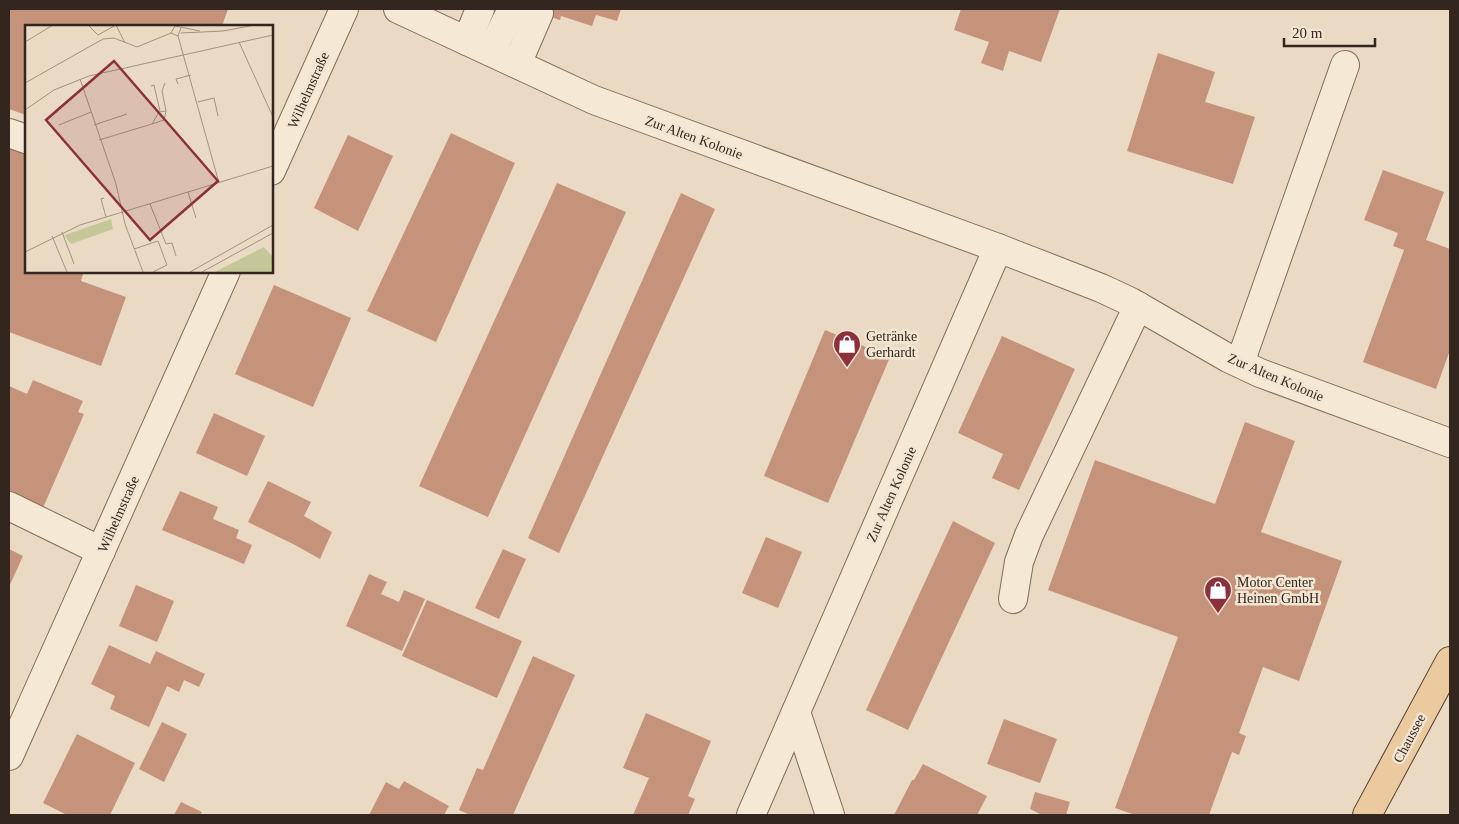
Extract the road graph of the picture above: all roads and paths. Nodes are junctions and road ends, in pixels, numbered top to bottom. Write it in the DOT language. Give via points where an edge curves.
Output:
graph roads {
  1 [pos="344,9"];
  2 [pos="398,9"];
  3 [pos="480,9"];
  4 [pos="512,9"];
  5 [pos="539,13"];
  6 [pos="467,41"];
  7 [pos="491,52"];
  8 [pos="517,64"];
  9 [pos="1345,65"];
  10 [pos="9,133"];
  11 [pos="25,139"];
  12 [pos="272,169"];
  13 [pos="998,248"];
  14 [pos="226,272"];
  15 [pos="1138,306"];
  16 [pos="1240,363"];
  17 [pos="1450,444"];
  18 [pos="9,506"];
  19 [pos="101,551"];
  20 [pos="1013,600"];
  21 [pos="1450,661"];
  22 [pos="796,712"];
  23 [pos="9,756"];
  24 [pos="751,815"];
  25 [pos="830,815"];
  26 [pos="1367,815"];
  1 -- 12 [label="street, Wilhelmstraße"];
  2 -- 6 [label="street, Zur Alten Kolonie"];
  3 -- 6 [label="street"];
  4 -- 7 [label="street"];
  5 -- 8 [label="street"];
  6 -- 7 [label="street, Zur Alten Kolonie"];
  7 -- 8 [label="street, Zur Alten Kolonie"];
  8 -- 13 [label="street, Zur Alten Kolonie" via="594,100"];
  9 -- 16 [label="street"];
  10 -- 11 [label="street"];
  13 -- 15 [label="street, Zur Alten Kolonie"];
  13 -- 22 [label="street, Zur Alten Kolonie"];
  14 -- 19 [label="street, Wilhelmstraße"];
  15 -- 16 [label="street, Zur Alten Kolonie"];
  15 -- 20 [label="street" via="1029,536 1019,562"];
  16 -- 17 [label="street, Zur Alten Kolonie"];
  18 -- 19 [label="street"];
  19 -- 23 [label="street, Wilhelmstraße"];
  21 -- 26 [label="main road, Chaussee"];
  22 -- 24 [label="street, Zur Alten Kolonie"];
  22 -- 25 [label="street"];
}
